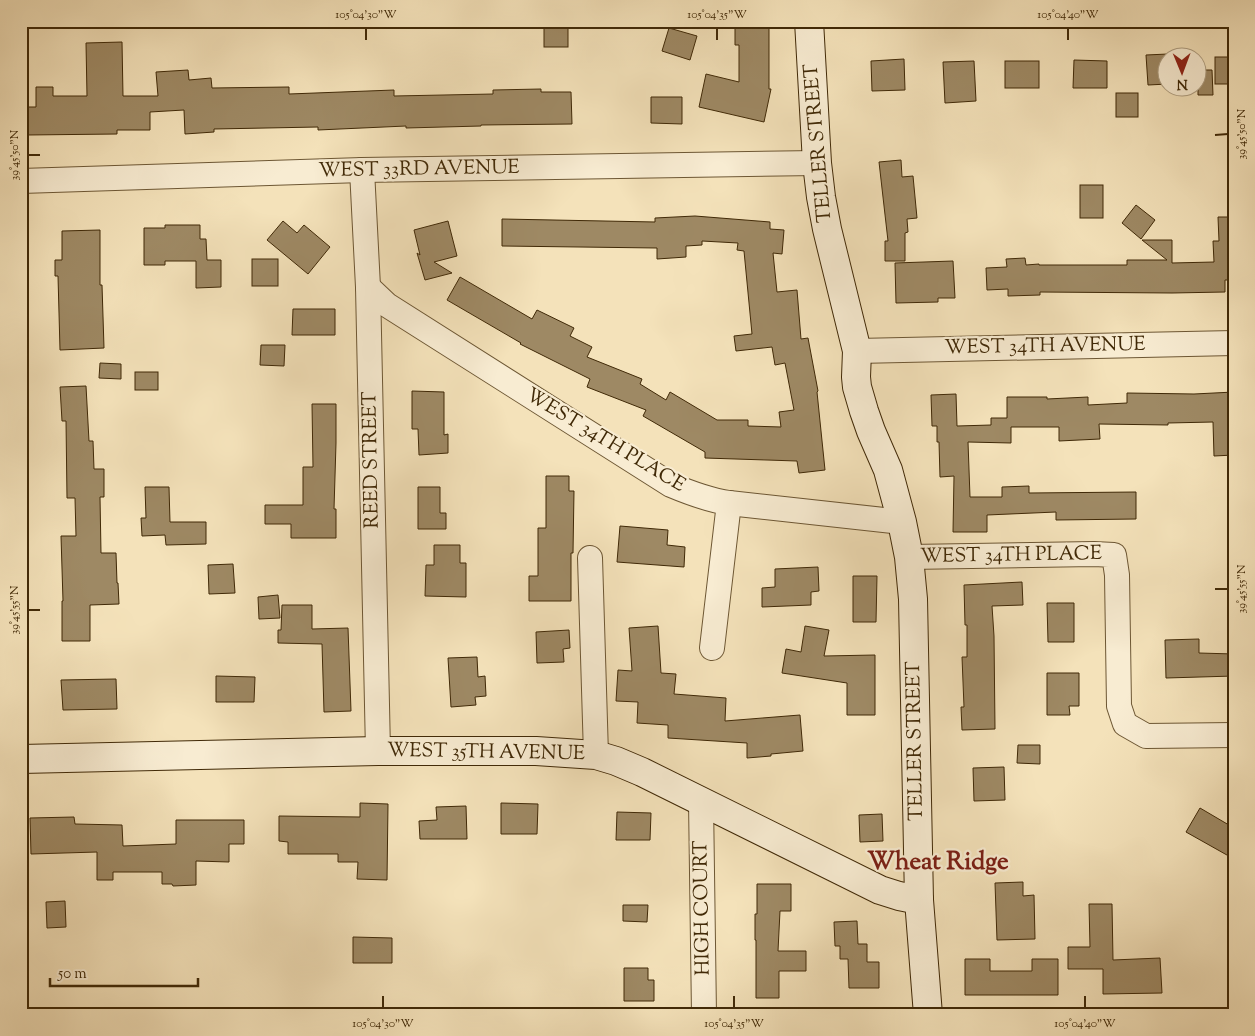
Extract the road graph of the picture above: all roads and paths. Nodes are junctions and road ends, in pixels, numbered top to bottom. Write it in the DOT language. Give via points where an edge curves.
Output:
graph roads {
  1 [pos="809,21"];
  2 [pos="817,164"];
  3 [pos="362,170"];
  4 [pos="21,181"];
  5 [pos="368,287"];
  6 [pos="1234,343"];
  7 [pos="857,351"];
  8 [pos="729,503"];
  9 [pos="902,522"];
  10 [pos="909,557"];
  11 [pos="590,558"];
  12 [pos="712,648"];
  13 [pos="1234,735"];
  14 [pos="378,751"];
  15 [pos="596,755"];
  16 [pos="21,759"];
  17 [pos="701,801"];
  18 [pos="919,900"];
  19 [pos="704,1015"];
  20 [pos="928,1015"];
  1 -- 2 [label="street, TELLER STREET"];
  2 -- 3 [label="street, WEST 33RD AVENUE"];
  2 -- 7 [label="street, TELLER STREET" via="827,230"];
  3 -- 4 [label="street, WEST 33RD AVENUE"];
  3 -- 5 [label="street, REED STREET"];
  5 -- 8 [label="street, WEST 34TH PLACE" via="387,305 671,485 704,498"];
  5 -- 14 [label="street, REED STREET"];
  6 -- 7 [label="street, WEST 34TH AVENUE"];
  7 -- 9 [label="street, TELLER STREET" via="857,387 888,470"];
  8 -- 9 [label="street, WEST 34TH PLACE"];
  8 -- 12 [label="street"];
  9 -- 10 [label="street, TELLER STREET"];
  10 -- 13 [label="street, WEST 34TH PLACE" via="1114,555 1119,706 1124,724 1146,736"];
  10 -- 18 [label="street, TELLER STREET" via="913,599"];
  11 -- 15 [label="street"];
  14 -- 15 [label="street, WEST 35TH AVENUE" via="536,750"];
  14 -- 16 [label="street, WEST 35TH AVENUE"];
  15 -- 17 [label="street, WEST 35TH AVENUE" via="642,772"];
  17 -- 18 [label="street, WEST 35TH AVENUE" via="880,890"];
  17 -- 19 [label="street, HIGH COURT"];
  18 -- 20 [label="street, TELLER STREET"];
}
